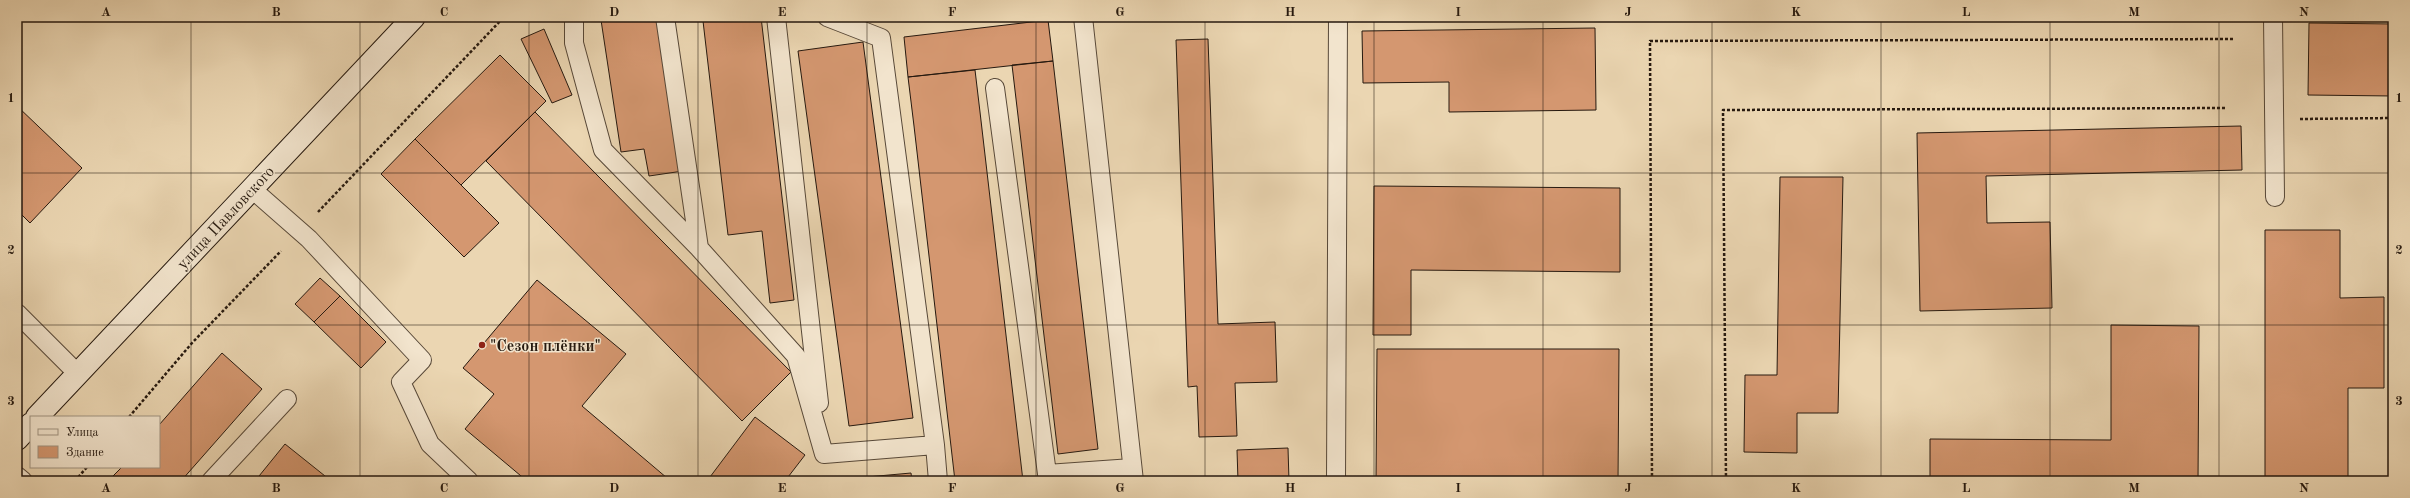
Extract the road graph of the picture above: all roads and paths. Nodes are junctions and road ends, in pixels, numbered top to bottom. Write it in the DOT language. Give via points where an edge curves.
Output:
graph roads {
  1 [pos="414,17"];
  2 [pos="574,17"];
  3 [pos="665,17"];
  4 [pos="776,17"];
  5 [pos="827,17"];
  6 [pos="1082,17"];
  7 [pos="1338,17"];
  8 [pos="2273,17"];
  9 [pos="2234,39"];
  10 [pos="995,88"];
  11 [pos="2225,108"];
  12 [pos="2393,118"];
  13 [pos="2274,119"];
  14 [pos="252,189"];
  15 [pos="2275,197"];
  16 [pos="699,248"];
  17 [pos="17,313"];
  18 [pos="78,374"];
  19 [pos="287,399"];
  20 [pos="39,416"];
  21 [pos="30,425"];
  22 [pos="17,439"];
  23 [pos="935,445"];
  24 [pos="824,454"];
  25 [pos="86,468"];
  26 [pos="1133,474"];
  27 [pos="17,476"];
  28 [pos="1048,478"];
  29 [pos="23,481"];
  30 [pos="75,481"];
  31 [pos="211,481"];
  32 [pos="470,481"];
  33 [pos="938,481"];
  34 [pos="1336,481"];
  35 [pos="1652,481"];
  36 [pos="1726,481"];
  1 -- 14 [label="street, улица Павловского"];
  2 -- 16 [label="lane" via="574,43 603,150"];
  3 -- 16 [label="lane"];
  4 -- 24 [label="lane"];
  5 -- 23 [label="lane" via="881,38"];
  6 -- 26 [label="lane"];
  7 -- 34 [label="lane"];
  8 -- 13 [label="lane"];
  9 -- 35 [label="path" via="1650,41"];
  10 -- 28 [label="lane"];
  11 -- 36 [label="path" via="1723,110"];
  12 -- 13 [label="path"];
  13 -- 15 [label="lane"];
  14 -- 18 [label="street, улица Павловского"];
  14 -- 32 [label="lane" via="309,239 422,360 401,382 430,444"];
  16 -- 24 [label="lane" via="796,356"];
  17 -- 18 [label="lane"];
  18 -- 20 [label="street, улица Павловского"];
  19 -- 31 [label="lane"];
  21 -- 22 [label="street"];
  23 -- 24 [label="lane"];
  23 -- 33 [label="lane"];
  25 -- 30 [label="path"];
  26 -- 28 [label="lane"];
  27 -- 29 [label="lane"];
}
